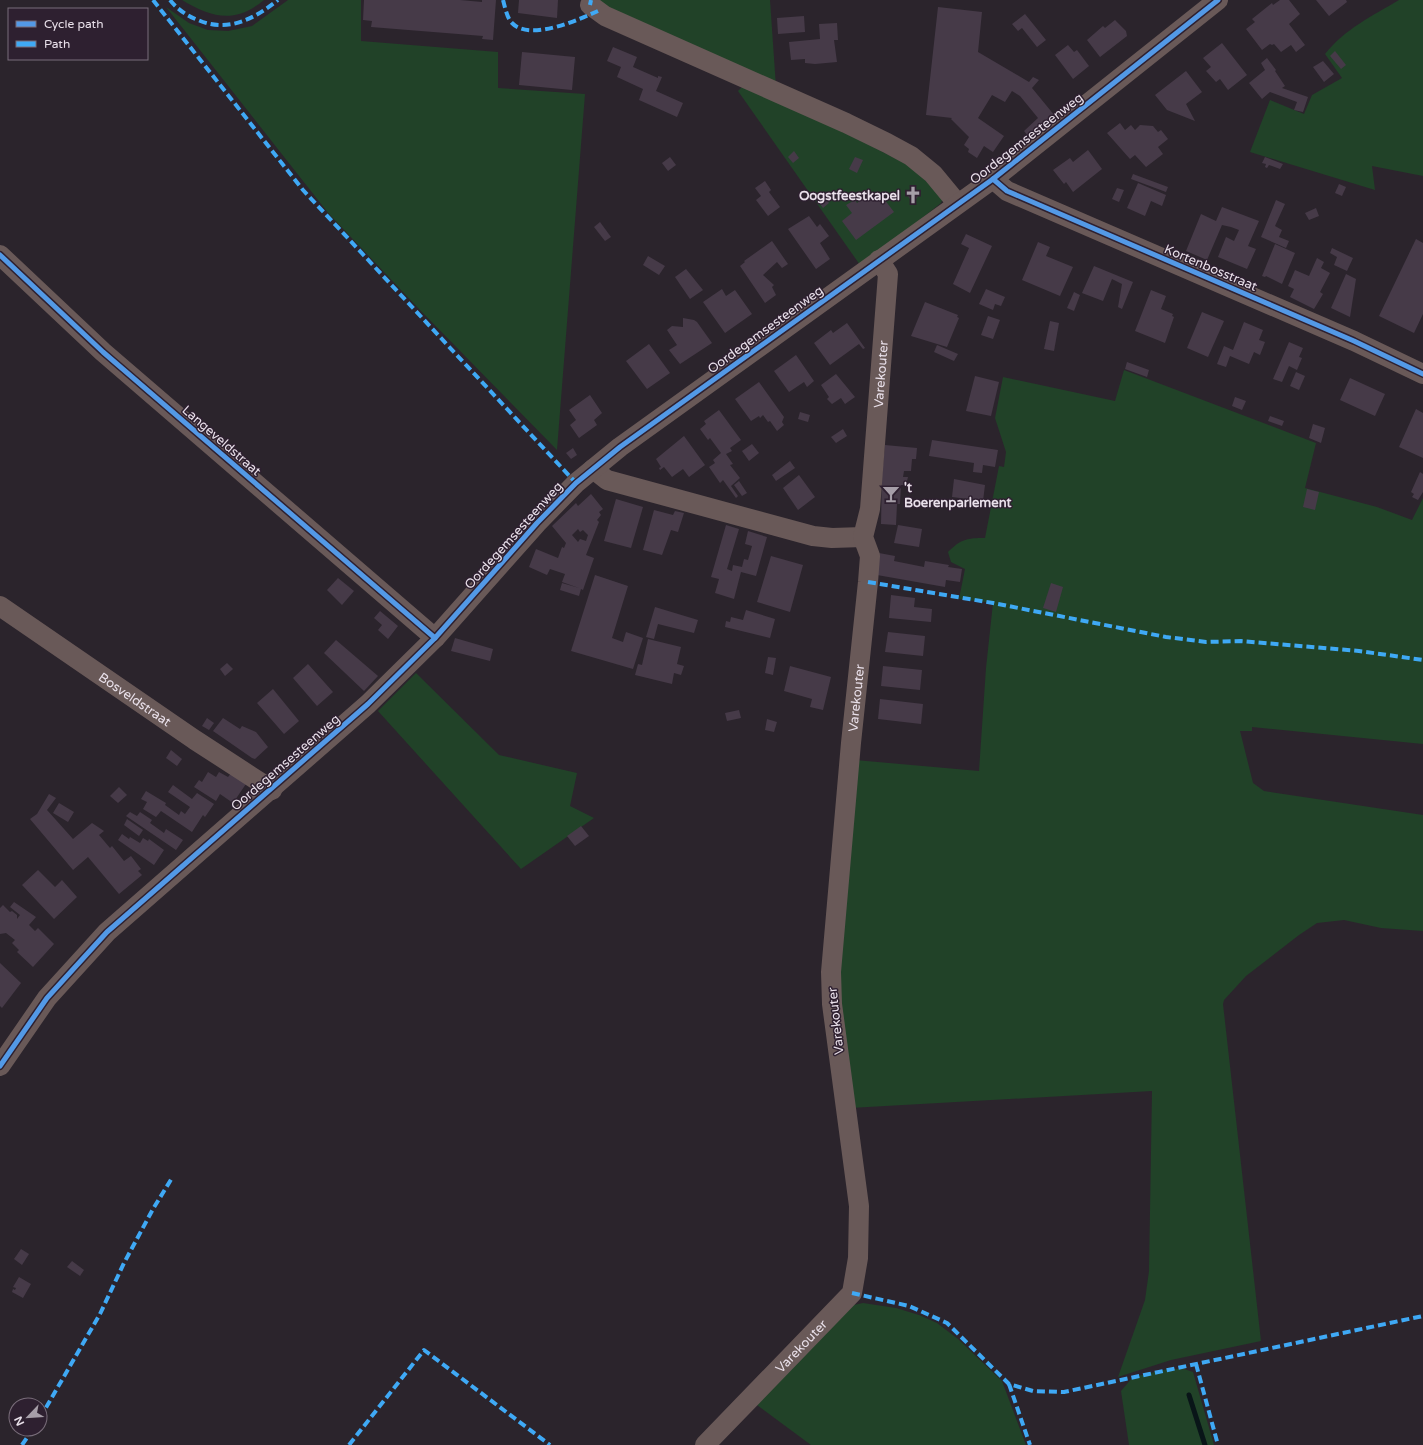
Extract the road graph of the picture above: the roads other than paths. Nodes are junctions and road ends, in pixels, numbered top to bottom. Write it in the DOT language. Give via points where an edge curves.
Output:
graph roads {
  1 [pos="1218,0"];
  2 [pos="590,5"];
  3 [pos="993,179"];
  4 [pos="957,203"];
  5 [pos="0,255"];
  6 [pos="879,260"];
  7 [pos="1423,374"];
  8 [pos="594,469"];
  9 [pos="864,537"];
  10 [pos="0,606"];
  11 [pos="435,638"];
  12 [pos="272,790"];
  13 [pos="0,1066"];
  14 [pos="705,1445"];
  1 -- 3 [label="street, Oordegemsesteenweg"];
  2 -- 4 [label="street" via="605,16 846,123 905,153 933,174"];
  3 -- 4 [label="street, Oordegemsesteenweg"];
  3 -- 7 [label="street, Kortenbosstraat" via="1007,191 1354,341"];
  4 -- 6 [label="street, Oordegemsesteenweg"];
  5 -- 11 [label="street, Langeveldstraat" via="103,352"];
  6 -- 8 [label="street, Oordegemsesteenweg" via="620,447"];
  6 -- 9 [label="street, Varekouter" via="888,274 870,509"];
  8 -- 9 [label="street" via="606,480 813,536"];
  8 -- 11 [label="street, Oordegemsesteenweg" via="576,483 537,523"];
  9 -- 14 [label="street, Varekouter" via="870,556 831,972 832,1004 859,1206 858,1258 854,1286 852,1293"];
  10 -- 12 [label="street, Bosveldstraat"];
  11 -- 12 [label="street, Oordegemsesteenweg" via="368,704"];
  12 -- 13 [label="street, Oordegemsesteenweg" via="107,932 47,998"];
}
